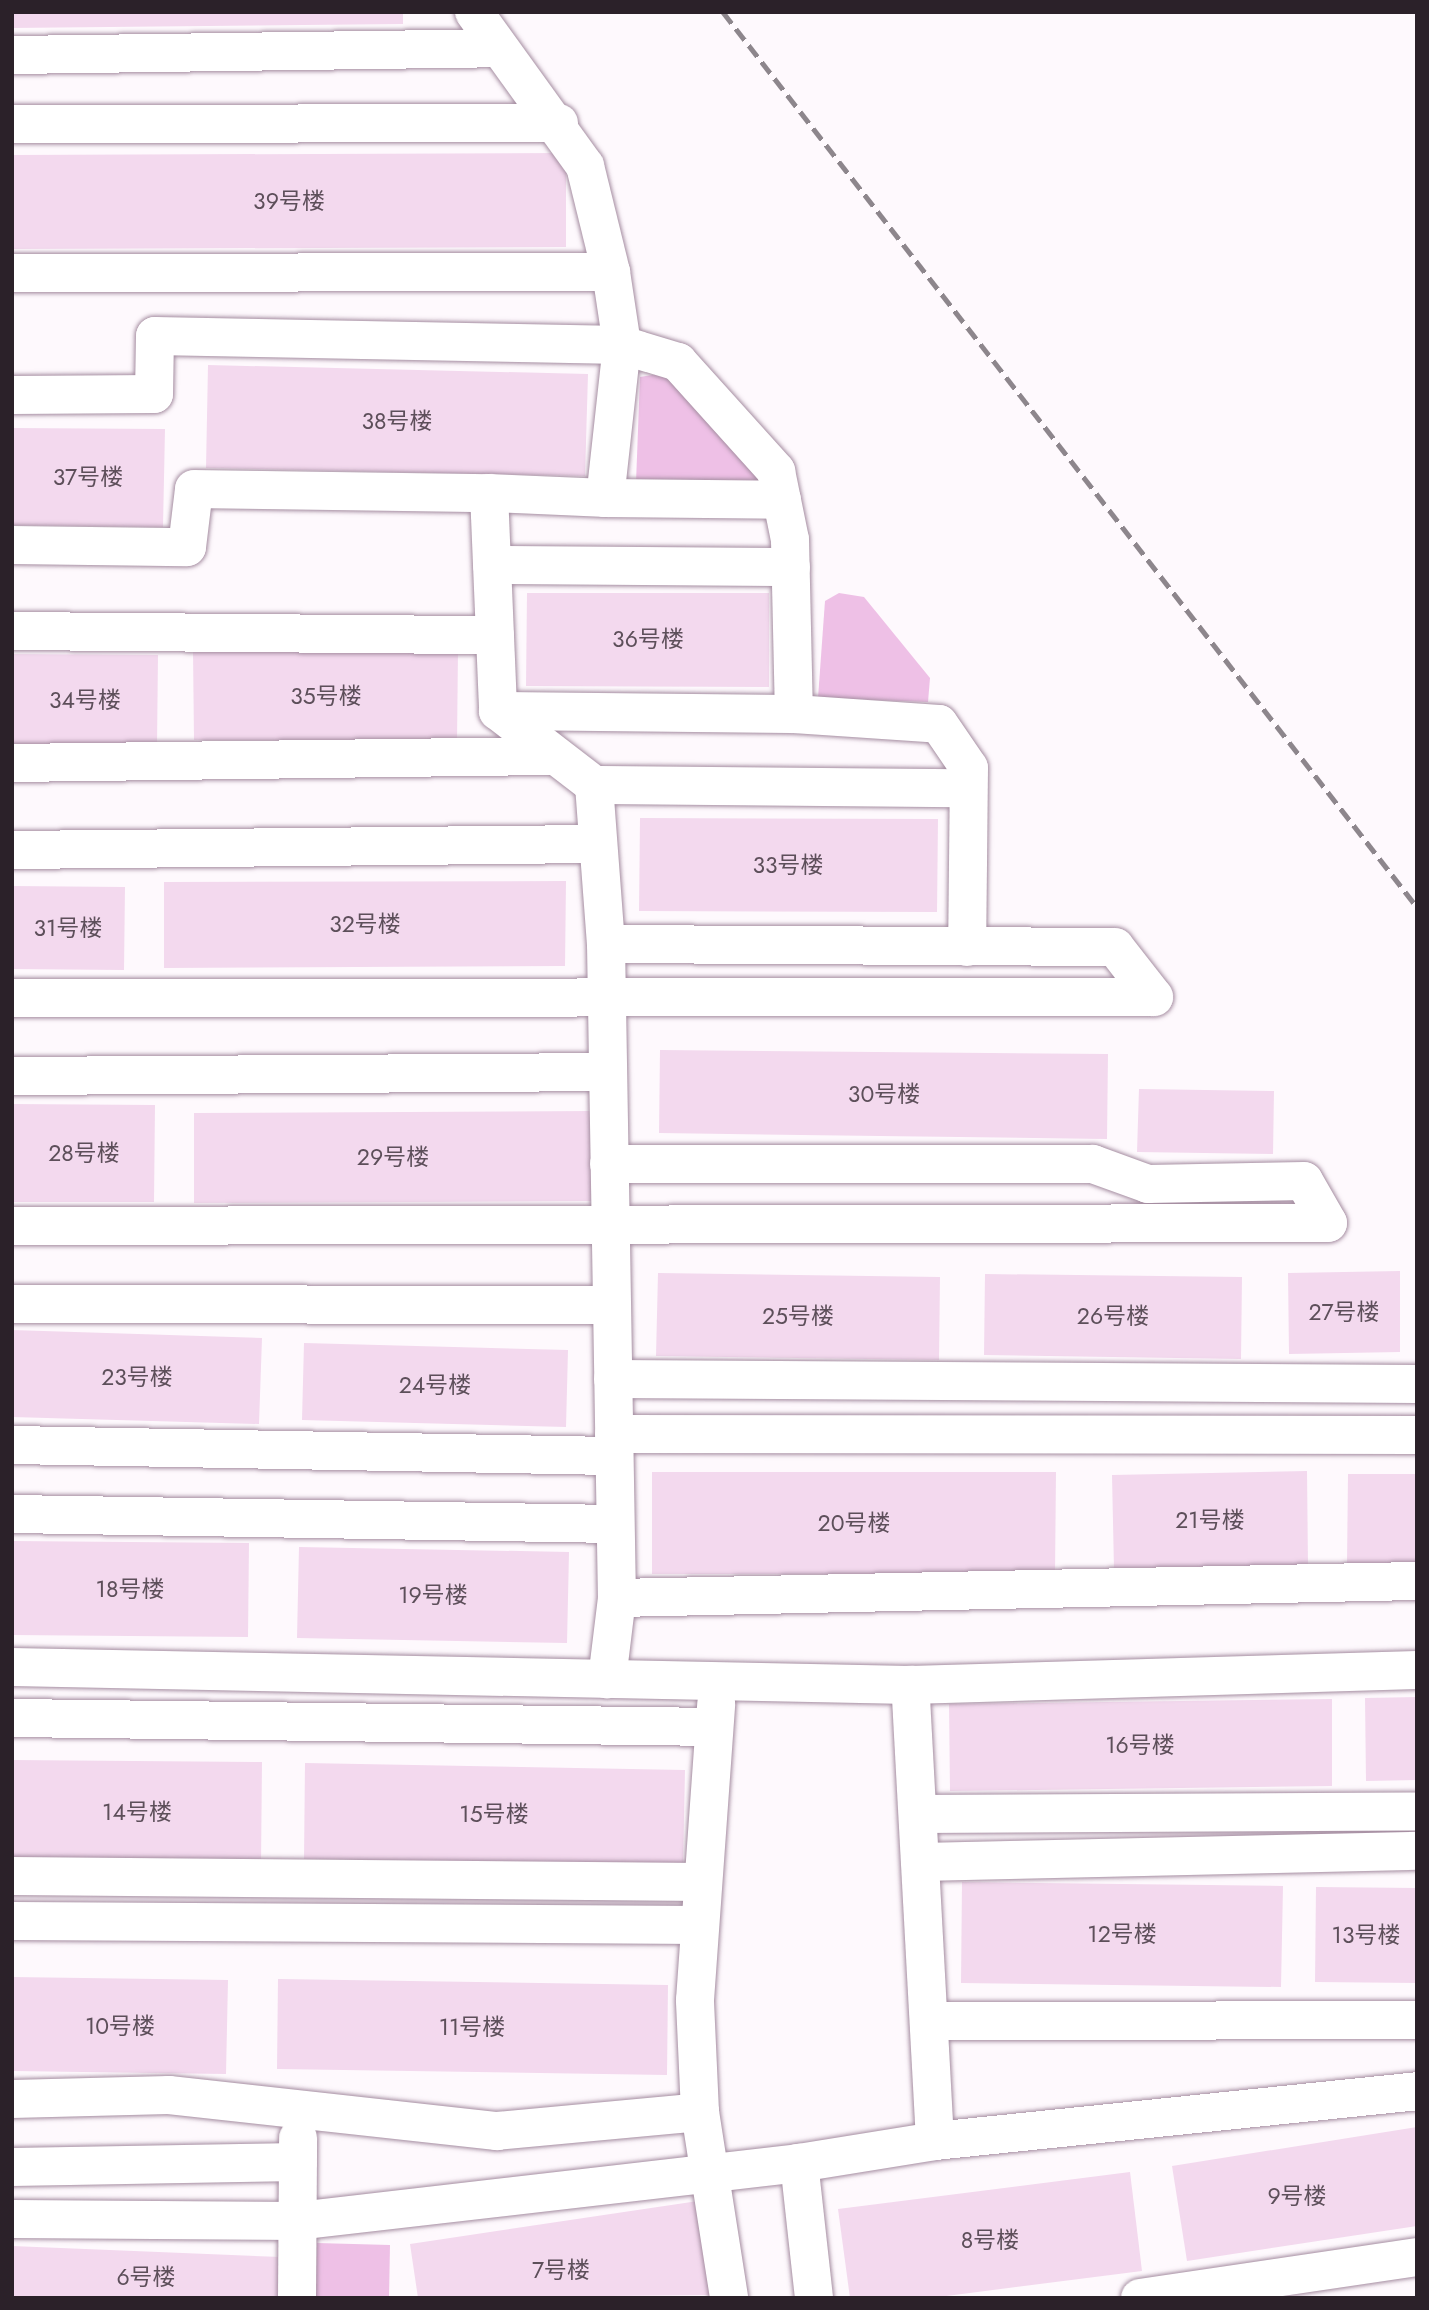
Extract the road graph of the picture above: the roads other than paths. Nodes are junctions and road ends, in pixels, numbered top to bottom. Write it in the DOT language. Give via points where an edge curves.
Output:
graph roads {
  1 [pos="474,12"];
  2 [pos="499,48"];
  3 [pos="12,55"];
  4 [pos="559,122"];
  5 [pos="12,124"];
  6 [pos="611,272"];
  7 [pos="12,273"];
  8 [pos="622,345"];
  9 [pos="12,395"];
  10 [pos="489,493"];
  11 [pos="605,498"];
  12 [pos="782,500"];
  13 [pos="12,545"];
  14 [pos="492,565"];
  15 [pos="791,567"];
  16 [pos="12,631"];
  17 [pos="495,635"];
  18 [pos="498,711"];
  19 [pos="794,714"];
  20 [pos="550,756"];
  21 [pos="12,763"];
  22 [pos="594,785"];
  23 [pos="968,788"];
  24 [pos="598,845"];
  25 [pos="12,850"];
  26 [pos="606,944"];
  27 [pos="967,947"];
  28 [pos="607,995"];
  29 [pos="12,998"];
  30 [pos="608,1072"];
  31 [pos="12,1076"];
  32 [pos="609,1164"];
  33 [pos="12,1226"];
  34 [pos="610,1226"];
  35 [pos="12,1304"];
  36 [pos="609,1305"];
  37 [pos="613,1379"];
  38 [pos="1417,1384"];
  39 [pos="1417,1435"];
  40 [pos="12,1445"];
  41 [pos="614,1445"];
  42 [pos="12,1514"];
  43 [pos="615,1524"];
  44 [pos="1417,1581"];
  45 [pos="617,1598"];
  46 [pos="12,1667"];
  47 [pos="1417,1670"];
  48 [pos="607,1679"];
  49 [pos="717,1681"];
  50 [pos="910,1685"];
  51 [pos="12,1718"];
  52 [pos="714,1727"];
  53 [pos="1417,1811"];
  54 [pos="918,1814"];
  55 [pos="1417,1852"];
  56 [pos="921,1862"];
  57 [pos="12,1876"];
  58 [pos="703,1882"];
  59 [pos="12,1921"];
  60 [pos="700,1925"];
  61 [pos="1417,2020"];
  62 [pos="930,2021"];
  63 [pos="1417,2091"];
  64 [pos="12,2099"];
  65 [pos="298,2111"];
  66 [pos="700,2112"];
  67 [pos="935,2141"];
  68 [pos="298,2162"];
  69 [pos="799,2163"];
  70 [pos="12,2167"];
  71 [pos="710,2176"];
  72 [pos="12,2219"];
  73 [pos="297,2221"];
  74 [pos="1417,2258"];
  75 [pos="297,2298"];
  76 [pos="729,2298"];
  77 [pos="814,2298"];
  78 [pos="1140,2298"];
  1 -- 2 [label="street"];
  2 -- 3 [label="street"];
  2 -- 4 [label="street"];
  4 -- 5 [label="street"];
  4 -- 6 [label="street" via="585,166"];
  6 -- 7 [label="street"];
  6 -- 8 [label="street"];
  8 -- 9 [label="street" via="155,336 154,394"];
  8 -- 11 [label="street"];
  8 -- 12 [label="street" via="678,362 776,471"];
  10 -- 11 [label="street"];
  10 -- 13 [label="street" via="194,489 187,547"];
  10 -- 14 [label="street"];
  11 -- 12 [label="street"];
  12 -- 15 [label="street"];
  14 -- 15 [label="street"];
  14 -- 17 [label="street"];
  15 -- 19 [label="street"];
  16 -- 17 [label="street"];
  17 -- 18 [label="street"];
  18 -- 19 [label="street"];
  18 -- 20 [label="street"];
  19 -- 23 [label="street" via="939,724 969,768"];
  20 -- 21 [label="street"];
  20 -- 22 [label="street"];
  22 -- 23 [label="street"];
  22 -- 24 [label="street"];
  23 -- 27 [label="street"];
  24 -- 25 [label="street"];
  24 -- 26 [label="street"];
  26 -- 27 [label="street"];
  26 -- 28 [label="street"];
  27 -- 28 [label="street" via="1115,947 1154,997"];
  28 -- 29 [label="street"];
  28 -- 30 [label="street"];
  30 -- 31 [label="street"];
  30 -- 32 [label="street"];
  32 -- 34 [label="street"];
  32 -- 34 [label="street" via="1093,1164 1148,1184 1304,1181 1328,1223"];
  33 -- 34 [label="street"];
  34 -- 36 [label="street"];
  35 -- 36 [label="street"];
  36 -- 37 [label="street"];
  37 -- 38 [label="street"];
  37 -- 41 [label="street"];
  39 -- 41 [label="street"];
  40 -- 41 [label="street"];
  41 -- 43 [label="street"];
  42 -- 43 [label="street"];
  43 -- 45 [label="street"];
  44 -- 45 [label="street"];
  45 -- 48 [label="street"];
  46 -- 48 [label="street"];
  47 -- 50 [label="street"];
  48 -- 49 [label="street"];
  49 -- 50 [label="street"];
  49 -- 52 [label="street"];
  50 -- 54 [label="street"];
  51 -- 52 [label="street"];
  52 -- 58 [label="street"];
  53 -- 54 [label="street"];
  54 -- 56 [label="street"];
  55 -- 56 [label="street"];
  56 -- 62 [label="street"];
  57 -- 58 [label="street"];
  58 -- 60 [label="street"];
  59 -- 60 [label="street"];
  60 -- 66 [label="street" via="695,2000"];
  61 -- 62 [label="street"];
  62 -- 67 [label="street"];
  63 -- 67 [label="street"];
  64 -- 65 [label="street" via="169,2095"];
  65 -- 66 [label="street" via="497,2131"];
  65 -- 68 [label="street"];
  66 -- 71 [label="street"];
  67 -- 69 [label="street"];
  68 -- 70 [label="street"];
  68 -- 73 [label="street"];
  69 -- 71 [label="street"];
  69 -- 77 [label="street"];
  71 -- 73 [label="street"];
  71 -- 76 [label="street"];
  72 -- 73 [label="street"];
  73 -- 75 [label="street"];
  74 -- 78 [label="street"];
}
